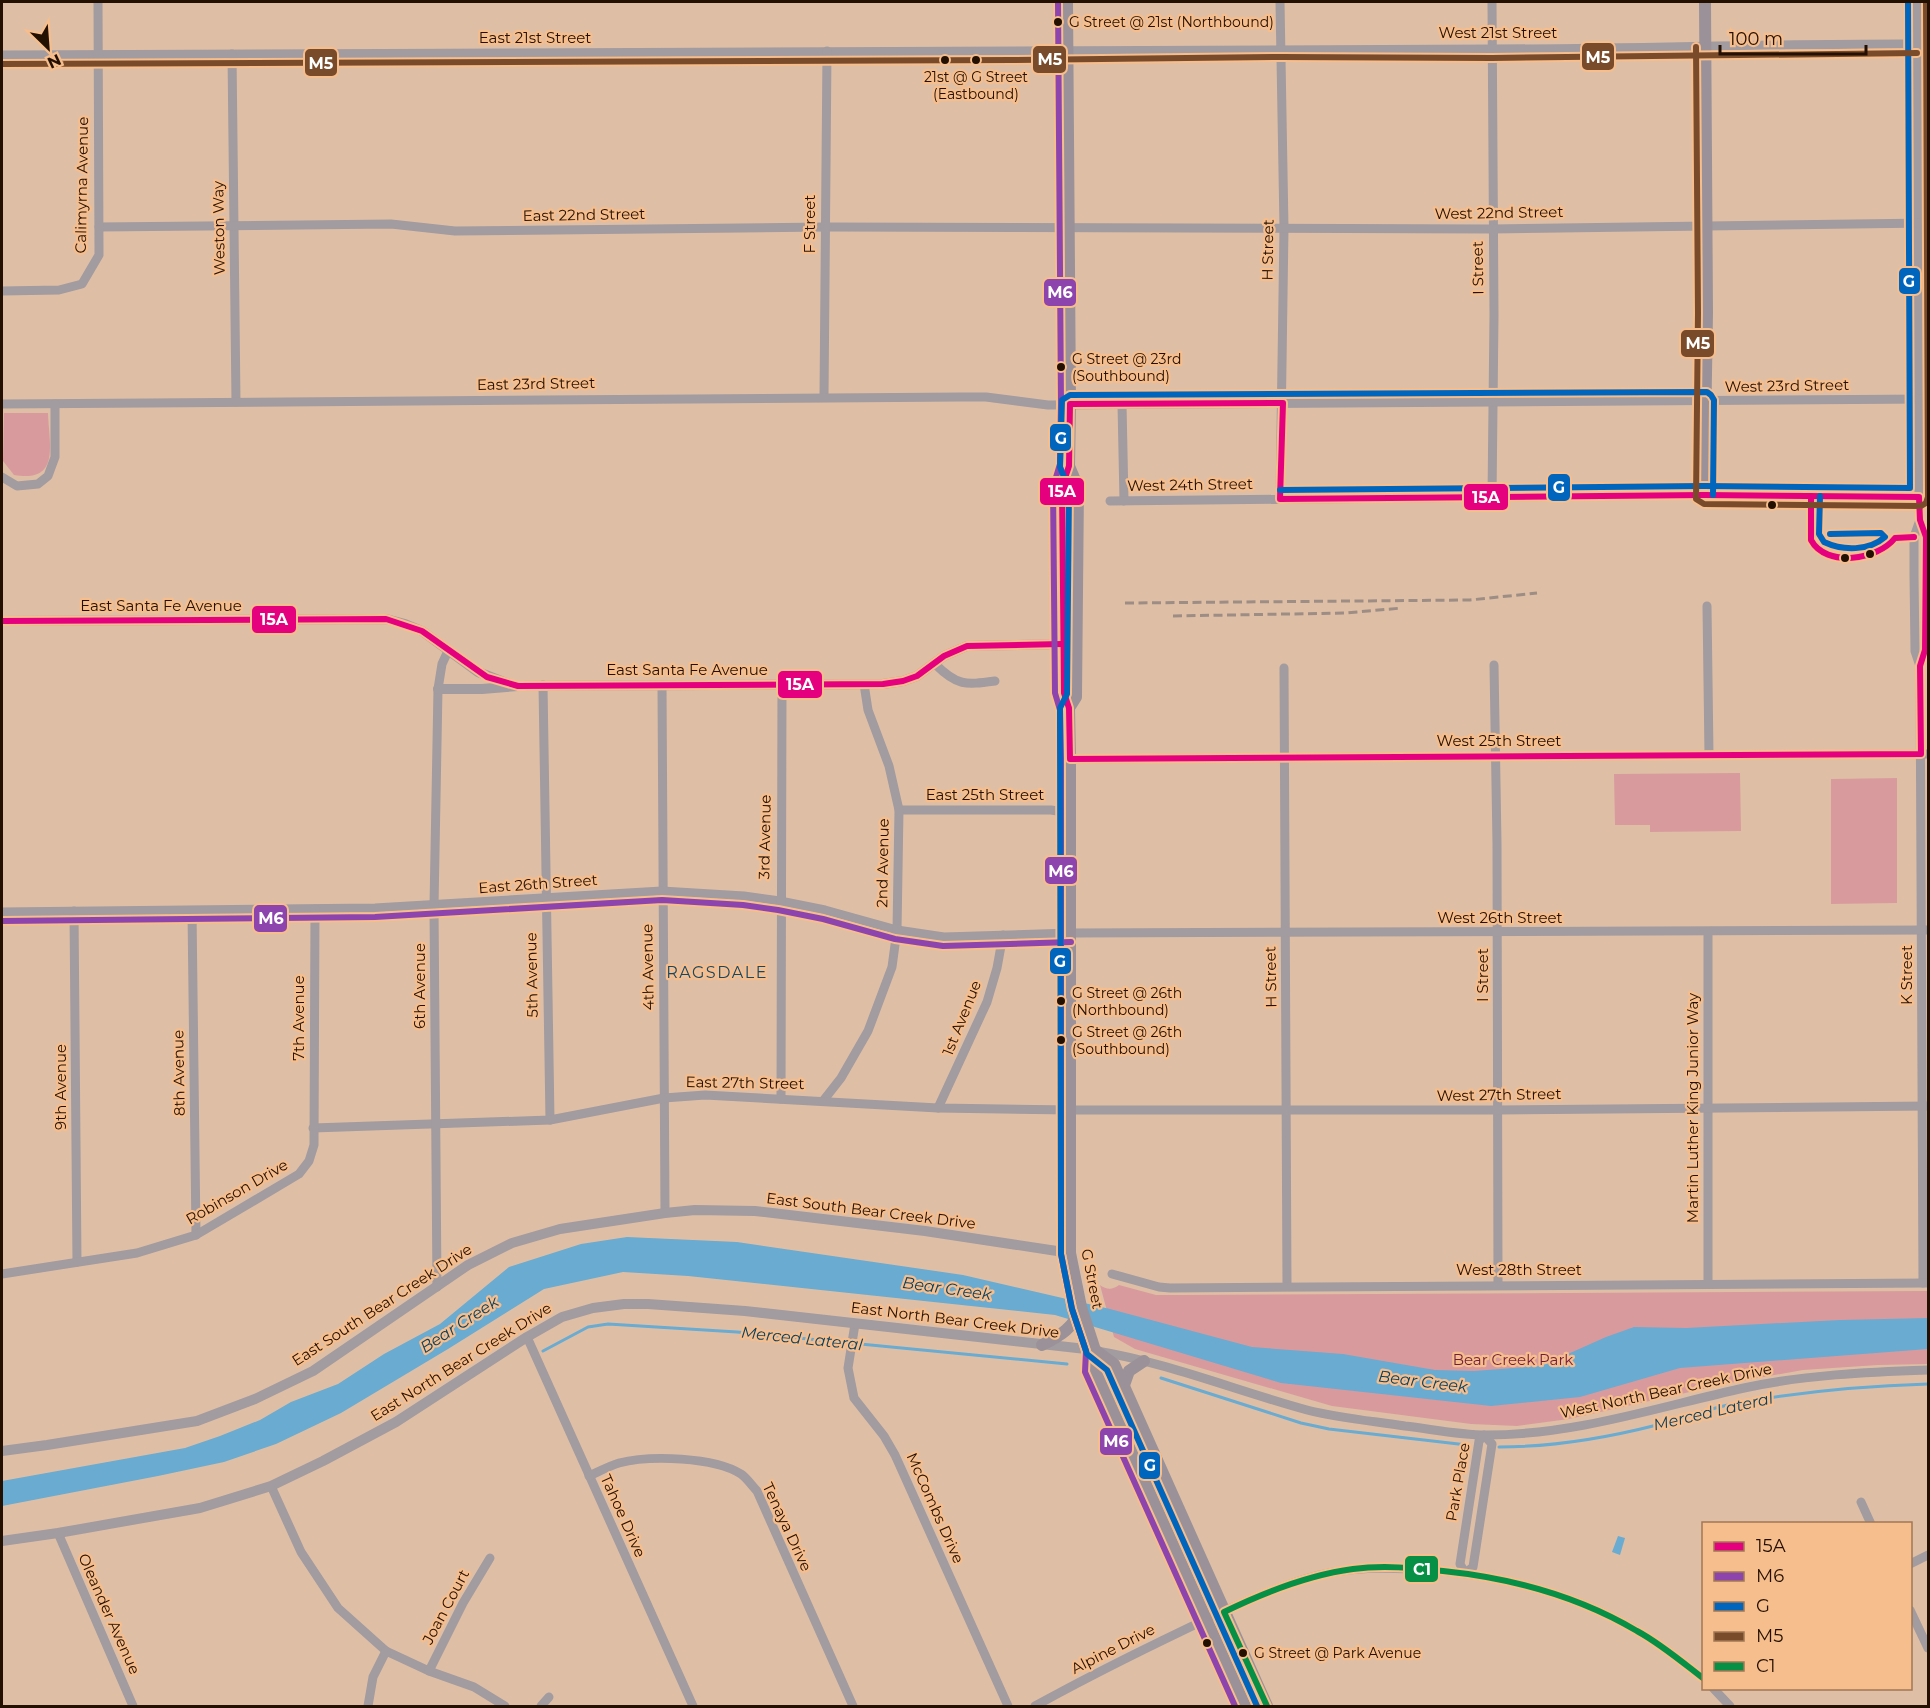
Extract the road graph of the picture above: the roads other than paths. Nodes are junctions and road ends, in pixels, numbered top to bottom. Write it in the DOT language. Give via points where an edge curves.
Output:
graph roads {
  1 [pos="98,2"];
  2 [pos="1067,2"];
  3 [pos="1280,2"];
  4 [pos="1492,2"];
  5 [pos="1705,2"];
  6 [pos="1917,2"];
  7 [pos="1917,44"];
  8 [pos="1929,44"];
  9 [pos="1705,47"];
  10 [pos="1281,48"];
  11 [pos="1492,49"];
  12 [pos="827,51"];
  13 [pos="1068,51"];
  14 [pos="99,54"];
  15 [pos="232,54"];
  16 [pos="2,55"];
  17 [pos="1917,223"];
  18 [pos="1929,223"];
  19 [pos="1706,224"];
  20 [pos="234,225"];
  21 [pos="99,226"];
  22 [pos="825,227"];
  23 [pos="1069,228"];
  24 [pos="1284,228"];
  25 [pos="1492,229"];
  26 [pos="2,291"];
  27 [pos="824,397"];
  28 [pos="1918,399"];
  29 [pos="1929,399"];
  30 [pos="236,402"];
  31 [pos="1492,402"];
  32 [pos="1705,402"];
  33 [pos="1283,403"];
  34 [pos="2,404"];
  35 [pos="55,404"];
  36 [pos="1070,404"];
  37 [pos="1122,404"];
  38 [pos="1070,466"];
  39 [pos="2,477"];
  40 [pos="1704,495"];
  41 [pos="1492,497"];
  42 [pos="1919,497"];
  43 [pos="1280,499"];
  44 [pos="1110,501"];
  45 [pos="1124,501"];
  46 [pos="1707,606"];
  47 [pos="2,621"];
  48 [pos="1062,644"];
  49 [pos="448,651"];
  50 [pos="935,664"];
  51 [pos="1494,665"];
  52 [pos="1284,668"];
  53 [pos="995,681"];
  54 [pos="782,684"];
  55 [pos="864,684"];
  56 [pos="662,685"];
  57 [pos="518,686"];
  58 [pos="543,686"];
  59 [pos="438,689"];
  60 [pos="1069,708"];
  61 [pos="1925,754"];
  62 [pos="1496,755"];
  63 [pos="1709,755"];
  64 [pos="1284,758"];
  65 [pos="1070,759"];
  66 [pos="899,810"];
  67 [pos="1070,813"];
  68 [pos="662,891"];
  69 [pos="546,898"];
  70 [pos="780,901"];
  71 [pos="435,906"];
  72 [pos="315,909"];
  73 [pos="192,910"];
  74 [pos="74,911"];
  75 [pos="2,912"];
  76 [pos="897,930"];
  77 [pos="1925,930"];
  78 [pos="1708,932"];
  79 [pos="1071,933"];
  80 [pos="1497,933"];
  81 [pos="1286,934"];
  82 [pos="1003,935"];
  83 [pos="664,1098"];
  84 [pos="781,1099"];
  85 [pos="823,1101"];
  86 [pos="1925,1106"];
  87 [pos="1708,1107"];
  88 [pos="938,1108"];
  89 [pos="1071,1110"];
  90 [pos="1498,1110"];
  91 [pos="1286,1111"];
  92 [pos="550,1120"];
  93 [pos="436,1125"];
  94 [pos="313,1128"];
  95 [pos="665,1213"];
  96 [pos="196,1235"];
  97 [pos="1070,1253"];
  98 [pos="77,1262"];
  99 [pos="2,1274"];
  100 [pos="1113,1274"];
  101 [pos="1926,1283"];
  102 [pos="1708,1284"];
  103 [pos="1498,1285"];
  104 [pos="1287,1286"];
  105 [pos="437,1287"];
  106 [pos="1081,1307"];
  107 [pos="854,1329"];
  108 [pos="527,1337"];
  109 [pos="1042,1345"];
  110 [pos="1095,1350"];
  111 [pos="1144,1361"];
  112 [pos="1929,1370"];
  113 [pos="1123,1388"];
  114 [pos="1484,1435"];
  115 [pos="2,1451"];
  116 [pos="1476,1461"];
  117 [pos="1489,1463"];
  118 [pos="589,1476"];
  119 [pos="271,1486"];
  120 [pos="1472,1488"];
  121 [pos="1485,1489"];
  122 [pos="1861,1502"];
  123 [pos="1870,1522"];
  124 [pos="58,1533"];
  125 [pos="2,1541"];
  126 [pos="1929,1555"];
  127 [pos="490,1558"];
  128 [pos="1912,1564"];
  129 [pos="1465,1573"];
  130 [pos="1224,1612"];
  131 [pos="1912,1612"];
  132 [pos="1206,1620"];
  133 [pos="1929,1648"];
  134 [pos="386,1651"];
  135 [pos="429,1671"];
  136 [pos="1702,1677"];
  137 [pos="1714,1690"];
  138 [pos="549,1697"];
  139 [pos="134,1707"];
  140 [pos="368,1707"];
  141 [pos="505,1707"];
  142 [pos="541,1707"];
  143 [pos="693,1707"];
  144 [pos="853,1707"];
  145 [pos="1008,1707"];
  146 [pos="1035,1707"];
  147 [pos="1245,1707"];
  148 [pos="1267,1707"];
  149 [pos="1730,1707"];
  1 -- 14 [label="street, Calimyrna Avenue"];
  2 -- 13 [label="main road, G Street"];
  3 -- 10 [label="street, H Street"];
  4 -- 11 [label="street, I Street"];
  5 -- 9 [label="main road"];
  6 -- 7 [label="street, K Street"];
  7 -- 8 [label="street, West 21st Street"];
  7 -- 9 [label="street, West 21st Street"];
  7 -- 17 [label="street, K Street"];
  9 -- 11 [label="street, West 21st Street"];
  9 -- 19 [label="main road"];
  10 -- 11 [label="street, West 21st Street"];
  10 -- 13 [label="street, West 21st Street"];
  10 -- 24 [label="street, H Street"];
  11 -- 25 [label="street, I Street"];
  12 -- 13 [label="street, East 21st Street"];
  12 -- 15 [label="street, East 21st Street"];
  12 -- 22 [label="street, F Street"];
  13 -- 23 [label="main road, G Street"];
  14 -- 15 [label="street, East 21st Street"];
  14 -- 16 [label="street, East 21st Street"];
  14 -- 21 [label="street, Calimyrna Avenue"];
  15 -- 20 [label="street, Weston Way"];
  17 -- 18 [label="street, West 22nd Street"];
  17 -- 19 [label="street, West 22nd Street"];
  17 -- 28 [label="street, K Street"];
  19 -- 25 [label="street, West 22nd Street"];
  19 -- 32 [label="main road"];
  20 -- 21 [label="street, East 22nd Street"];
  20 -- 22 [label="street, East 22nd Street" via="391,224 455,231"];
  20 -- 30 [label="street, Weston Way"];
  21 -- 26 [label="street, Calimyrna Avenue" via="99,255 82,284 58,290"];
  22 -- 23 [label="street, East 22nd Street"];
  22 -- 27 [label="street, F Street"];
  23 -- 24 [label="street, West 22nd Street"];
  23 -- 36 [label="main road, G Street"];
  24 -- 25 [label="street, West 22nd Street"];
  24 -- 33 [label="street, H Street"];
  25 -- 31 [label="street, I Street"];
  27 -- 30 [label="street, East 23rd Street"];
  27 -- 36 [label="street, East 23rd Street" via="986,397"];
  28 -- 29 [label="street, West 23rd Street"];
  28 -- 32 [label="street, West 23rd Street"];
  28 -- 42 [label="street, K Street"];
  30 -- 35 [label="street, East 23rd Street"];
  31 -- 32 [label="street, West 23rd Street"];
  31 -- 33 [label="street, West 23rd Street"];
  31 -- 41 [label="street, I Street"];
  32 -- 40 [label="main road"];
  33 -- 37 [label="street, West 23rd Street"];
  33 -- 43 [label="street, H Street"];
  34 -- 35 [label="street, East 23rd Street"];
  35 -- 39 [label="street" via="55,457 48,476 38,484 17,486"];
  36 -- 37 [label="street, West 23rd Street"];
  36 -- 38 [label="main road, G Street"];
  37 -- 45 [label="street"];
  38 -- 48 [label="main road, G Street" via="1062,487"];
  38 -- 60 [label="main road, G Street" via="1078,487 1076,697"];
  40 -- 41 [label="street, West 24th Street"];
  40 -- 42 [label="street, West 24th Street"];
  41 -- 43 [label="street, West 24th Street"];
  42 -- 61 [label="street, K Street" via="1926,537 1925,650 1920,666"];
  43 -- 45 [label="street, West 24th Street"];
  44 -- 45 [label="street, West 24th Street"];
  46 -- 63 [label="street"];
  47 -- 49 [label="street, East Santa Fe Avenue" via="386,619 422,631"];
  48 -- 50 [label="street, East Santa Fe Avenue" via="972,645 953,651"];
  48 -- 60 [label="main road, G Street" via="1064,693"];
  49 -- 57 [label="street, East Santa Fe Avenue" via="487,677"];
  49 -- 59 [label="street, 6th Avenue"];
  50 -- 53 [label="street" via="955,681"];
  50 -- 55 [label="street, East Santa Fe Avenue" via="903,681"];
  51 -- 62 [label="street, I Street"];
  52 -- 64 [label="street, H Street"];
  54 -- 55 [label="street, East Santa Fe Avenue"];
  54 -- 56 [label="street, East Santa Fe Avenue"];
  54 -- 70 [label="street, 3rd Avenue"];
  55 -- 66 [label="street, 2nd Avenue" via="868,710 889,766"];
  56 -- 58 [label="street, East Santa Fe Avenue"];
  56 -- 68 [label="street, 4th Avenue"];
  57 -- 58 [label="street, East Santa Fe Avenue"];
  57 -- 59 [label="street, East Santa Fe Avenue"];
  58 -- 69 [label="street, 5th Avenue"];
  59 -- 71 [label="street, 6th Avenue"];
  60 -- 65 [label="main road, G Street"];
  61 -- 63 [label="street, West 25th Street"];
  61 -- 77 [label="street, K Street"];
  62 -- 63 [label="street, West 25th Street"];
  62 -- 64 [label="street, West 25th Street"];
  62 -- 80 [label="street, I Street"];
  64 -- 65 [label="street, West 25th Street"];
  64 -- 81 [label="street, H Street"];
  65 -- 67 [label="main road, G Street"];
  66 -- 67 [label="street, East 25th Street"];
  66 -- 76 [label="street, 2nd Avenue"];
  67 -- 79 [label="main road, G Street"];
  68 -- 69 [label="street, East 26th Street"];
  68 -- 70 [label="street, East 26th Street"];
  68 -- 83 [label="street, 4th Avenue"];
  69 -- 71 [label="street, East 26th Street"];
  69 -- 92 [label="street, 5th Avenue"];
  70 -- 76 [label="street, East 26th Street"];
  70 -- 84 [label="street, 3rd Avenue"];
  71 -- 72 [label="street, East 26th Street"];
  71 -- 93 [label="street, 6th Avenue"];
  72 -- 73 [label="street, East 26th Street"];
  72 -- 94 [label="street, 7th Avenue"];
  73 -- 74 [label="street, East 26th Street"];
  73 -- 96 [label="street, 8th Avenue"];
  74 -- 75 [label="street, East 26th Street"];
  74 -- 98 [label="street, 9th Avenue"];
  76 -- 82 [label="street, East 26th Street" via="944,937"];
  76 -- 85 [label="street, 2nd Avenue" via="892,967 868,1031"];
  77 -- 78 [label="street, West 26th Street"];
  77 -- 86 [label="street, K Street"];
  78 -- 80 [label="street, West 26th Street"];
  78 -- 87 [label="street, Martin Luther King Junior Way"];
  79 -- 81 [label="street, West 26th Street"];
  79 -- 82 [label="street, East 26th Street"];
  79 -- 89 [label="main road, G Street"];
  80 -- 81 [label="street, West 26th Street"];
  80 -- 90 [label="street, I Street"];
  81 -- 91 [label="street, H Street"];
  82 -- 88 [label="street, 1st Avenue" via="987,1002"];
  83 -- 84 [label="street, East 27th Street" via="705,1095"];
  83 -- 92 [label="street, East 27th Street"];
  83 -- 95 [label="street, 4th Avenue"];
  84 -- 85 [label="street, East 27th Street"];
  85 -- 88 [label="street, East 27th Street"];
  86 -- 87 [label="street, West 27th Street"];
  86 -- 101 [label="street, K Street"];
  87 -- 90 [label="street, West 27th Street"];
  87 -- 102 [label="street, Martin Luther King Junior Way"];
  88 -- 89 [label="street, East 27th Street"];
  89 -- 91 [label="street, West 27th Street"];
  89 -- 97 [label="main road, G Street"];
  90 -- 91 [label="street, West 27th Street"];
  90 -- 103 [label="street, I Street"];
  91 -- 104 [label="street, H Street"];
  92 -- 93 [label="street, East 27th Street"];
  93 -- 94 [label="street, East 27th Street"];
  93 -- 105 [label="street, 6th Avenue"];
  94 -- 96 [label="street, Robinson Drive" via="314,1145 299,1174"];
  95 -- 97 [label="street, East South Bear Creek Drive" via="755,1211"];
  95 -- 105 [label="street, East South Bear Creek Drive" via="531,1236 485,1256"];
  96 -- 98 [label="street, Robinson Drive" via="137,1253"];
  97 -- 106 [label="main road, G Street"];
  98 -- 99 [label="street, Robinson Drive"];
  100 -- 104 [label="street, West 28th Street" via="1159,1287"];
  101 -- 102 [label="street, West 28th Street"];
  102 -- 103 [label="street, West 28th Street"];
  103 -- 104 [label="street, West 28th Street"];
  105 -- 115 [label="street, East South Bear Creek Drive" via="313,1371 197,1421"];
  106 -- 109 [label="main road" via="1066,1331"];
  106 -- 110 [label="main road, G Street"];
  107 -- 108 [label="street, East North Bear Creek Drive" via="745,1311 624,1304 562,1317"];
  107 -- 109 [label="street, East North Bear Creek Drive"];
  107 -- 145 [label="street, McCombs Drive" via="848,1368 854,1398 894,1455"];
  108 -- 118 [label="street, Tahoe Drive"];
  108 -- 119 [label="street, East North Bear Creek Drive" via="396,1422"];
  109 -- 110 [label="street, East North Bear Creek Drive"];
  110 -- 111 [label="street, West North Bear Creek Drive"];
  110 -- 113 [label="main road, G Street" via="1114,1364"];
  110 -- 132 [label="main road, G Street" via="1094,1369"];
  111 -- 113 [label="main road" via="1129,1371"];
  111 -- 114 [label="street, West North Bear Creek Drive" via="1309,1410"];
  112 -- 114 [label="street, West North Bear Creek Drive" via="1875,1371 1777,1383 1596,1424"];
  113 -- 130 [label="main road, G Street"];
  114 -- 116 [label="street, Park Place" via="1479,1441"];
  114 -- 117 [label="street, Park Place" via="1492,1444"];
  116 -- 117 [label="street"];
  116 -- 120 [label="street, Park Place"];
  117 -- 121 [label="street, Park Place"];
  118 -- 143 [label="street, Tahoe Drive"];
  118 -- 144 [label="street, Tenaya Drive" via="617,1463 660,1458 724,1466 743,1475 757,1491"];
  119 -- 124 [label="street, East North Bear Creek Drive" via="200,1508"];
  119 -- 134 [label="street" via="301,1552 338,1608"];
  120 -- 121 [label="street"];
  120 -- 129 [label="street, Park Place" via="1460,1564"];
  121 -- 129 [label="street, Park Place" via="1473,1567"];
  122 -- 123 [label="street"];
  124 -- 125 [label="street, East North Bear Creek Drive"];
  124 -- 139 [label="street, Oleander Avenue"];
  126 -- 128 [label="street"];
  127 -- 135 [label="street, Joan Court"];
  129 -- 130 [label="street, Alpine Drive" via="1386,1567 1351,1570 1306,1579"];
  129 -- 136 [label="street, Alpine Drive" via="1512,1581 1594,1608 1658,1644"];
  130 -- 132 [label="street, Alpine Drive"];
  130 -- 148 [label="main road, G Street"];
  131 -- 133 [label="street"];
  132 -- 146 [label="street, Alpine Drive"];
  132 -- 147 [label="main road, G Street"];
  134 -- 135 [label="street"];
  134 -- 140 [label="street" via="373,1677"];
  135 -- 141 [label="street" via="474,1687"];
  137 -- 149 [label="street"];
  138 -- 142 [label="street"];
}
